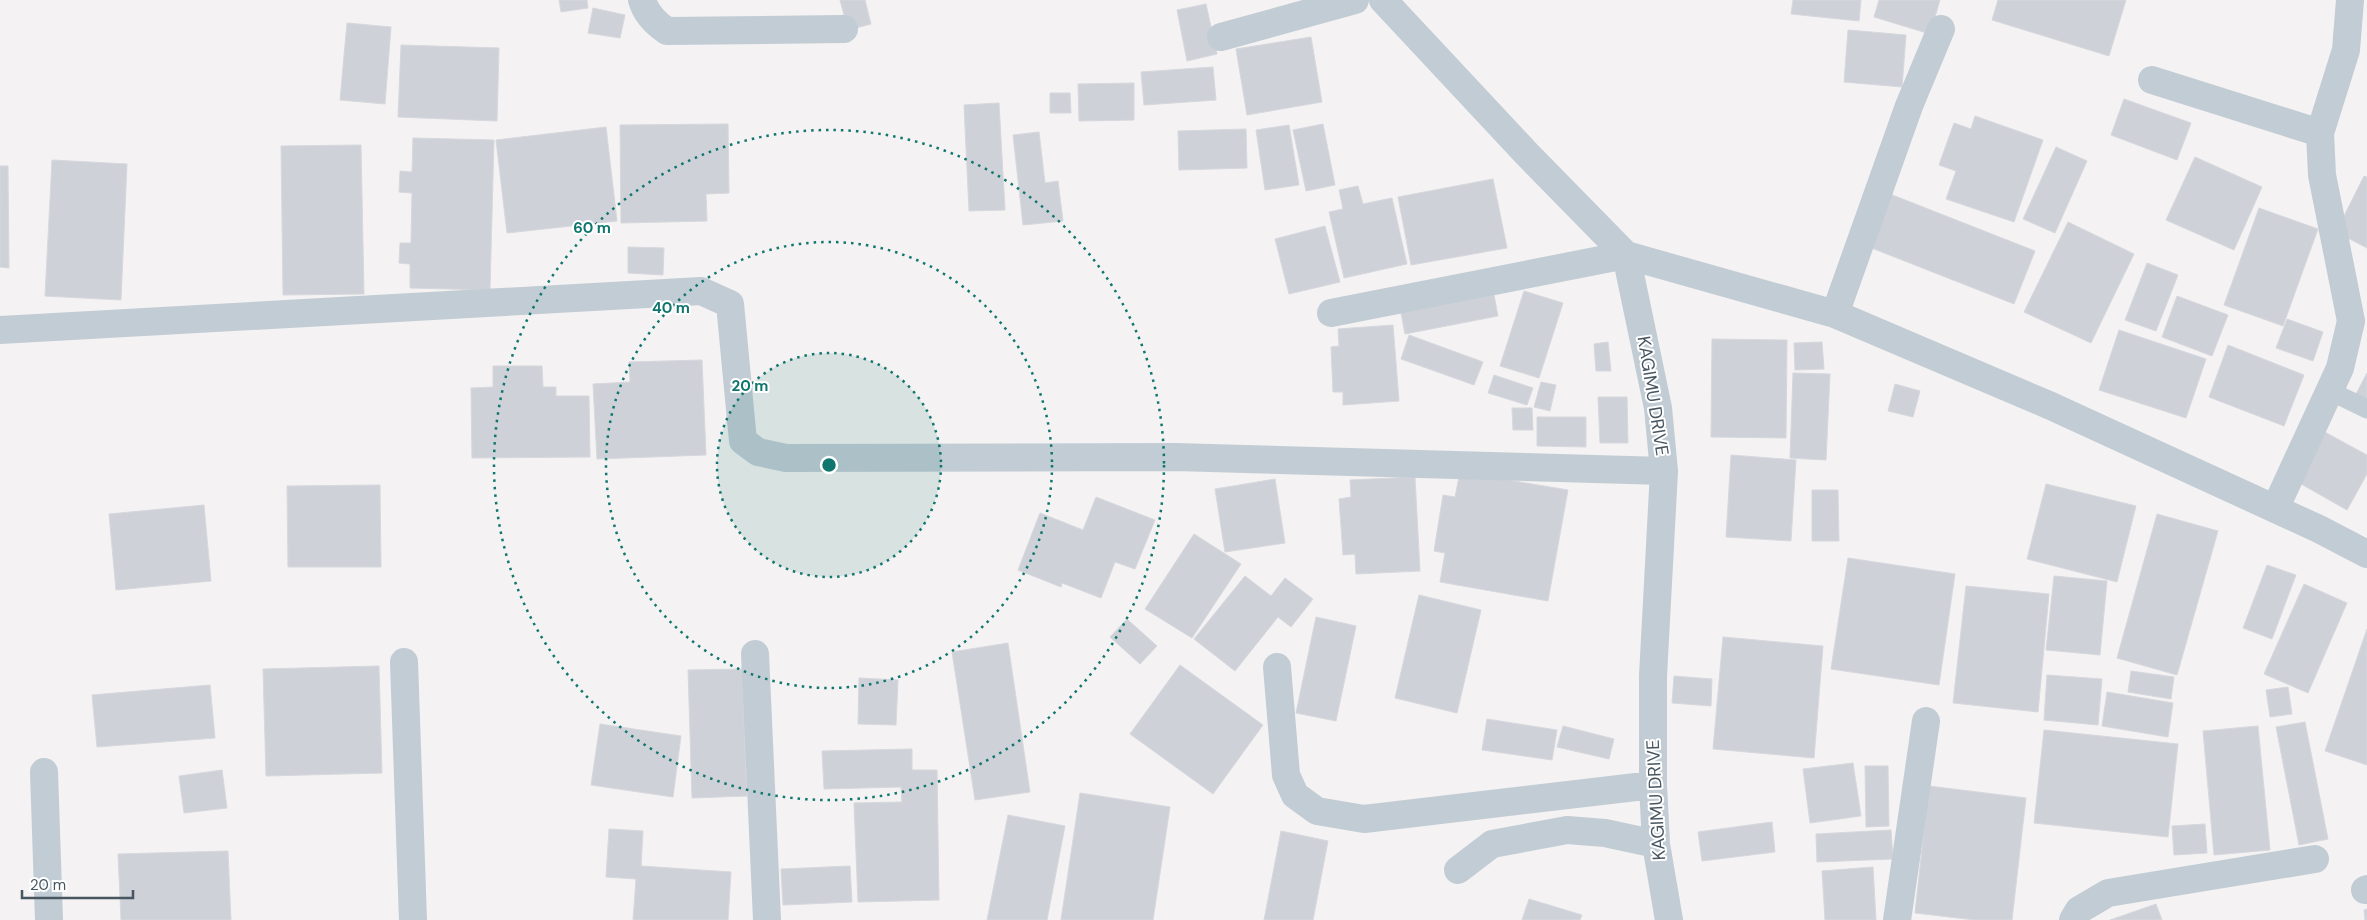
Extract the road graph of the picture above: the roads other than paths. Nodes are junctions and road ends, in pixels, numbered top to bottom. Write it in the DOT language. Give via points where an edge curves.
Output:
graph roads {
  1 [pos="642,0"];
  2 [pos="1355,0"];
  3 [pos="1383,0"];
  4 [pos="2350,0"];
  5 [pos="844,28"];
  6 [pos="1940,29"];
  7 [pos="1221,37"];
  8 [pos="2152,80"];
  9 [pos="2320,133"];
  10 [pos="1626,256"];
  11 [pos="1331,312"];
  12 [pos="1835,314"];
  13 [pos="0,330"];
  14 [pos="2330,391"];
  15 [pos="2367,409"];
  16 [pos="1664,472"];
  17 [pos="2275,509"];
  18 [pos="2367,554"];
  19 [pos="755,654"];
  20 [pos="404,662"];
  21 [pos="1278,667"];
  22 [pos="1926,721"];
  23 [pos="44,772"];
  24 [pos="1653,785"];
  25 [pos="1656,844"];
  26 [pos="2315,860"];
  27 [pos="1458,870"];
  28 [pos="49,920"];
  29 [pos="414,920"];
  30 [pos="768,920"];
  31 [pos="1669,920"];
  32 [pos="1897,920"];
  33 [pos="2073,920"];
  1 -- 5 [label="street" via="656,24 667,31"];
  2 -- 7 [label="street"];
  3 -- 10 [label="street"];
  4 -- 9 [label="street" via="2346,50"];
  6 -- 12 [label="street"];
  8 -- 9 [label="street"];
  9 -- 14 [label="street" via="2322,175 2351,321 2340,368"];
  10 -- 11 [label="street"];
  10 -- 12 [label="street"];
  10 -- 16 [label="street, KAGIMU DRIVE" via="1658,408"];
  12 -- 17 [label="street" via="2051,406"];
  13 -- 16 [label="street" via="702,291 730,304 743,441 758,452 786,458 1174,457"];
  14 -- 15 [label="lane"];
  14 -- 17 [label="street"];
  16 -- 24 [label="street, KAGIMU DRIVE" via="1653,676"];
  17 -- 18 [label="street"];
  19 -- 30 [label="street"];
  20 -- 29 [label="street"];
  21 -- 24 [label="street" via="1286,775 1295,795 1317,811 1364,820"];
  22 -- 32 [label="street"];
  23 -- 28 [label="street"];
  24 -- 25 [label="street, KAGIMU DRIVE"];
  25 -- 27 [label="street" via="1605,833 1567,830 1492,844"];
  25 -- 31 [label="street, KAGIMU DRIVE"];
  26 -- 33 [label="street" via="2108,892 2079,910"];
}
